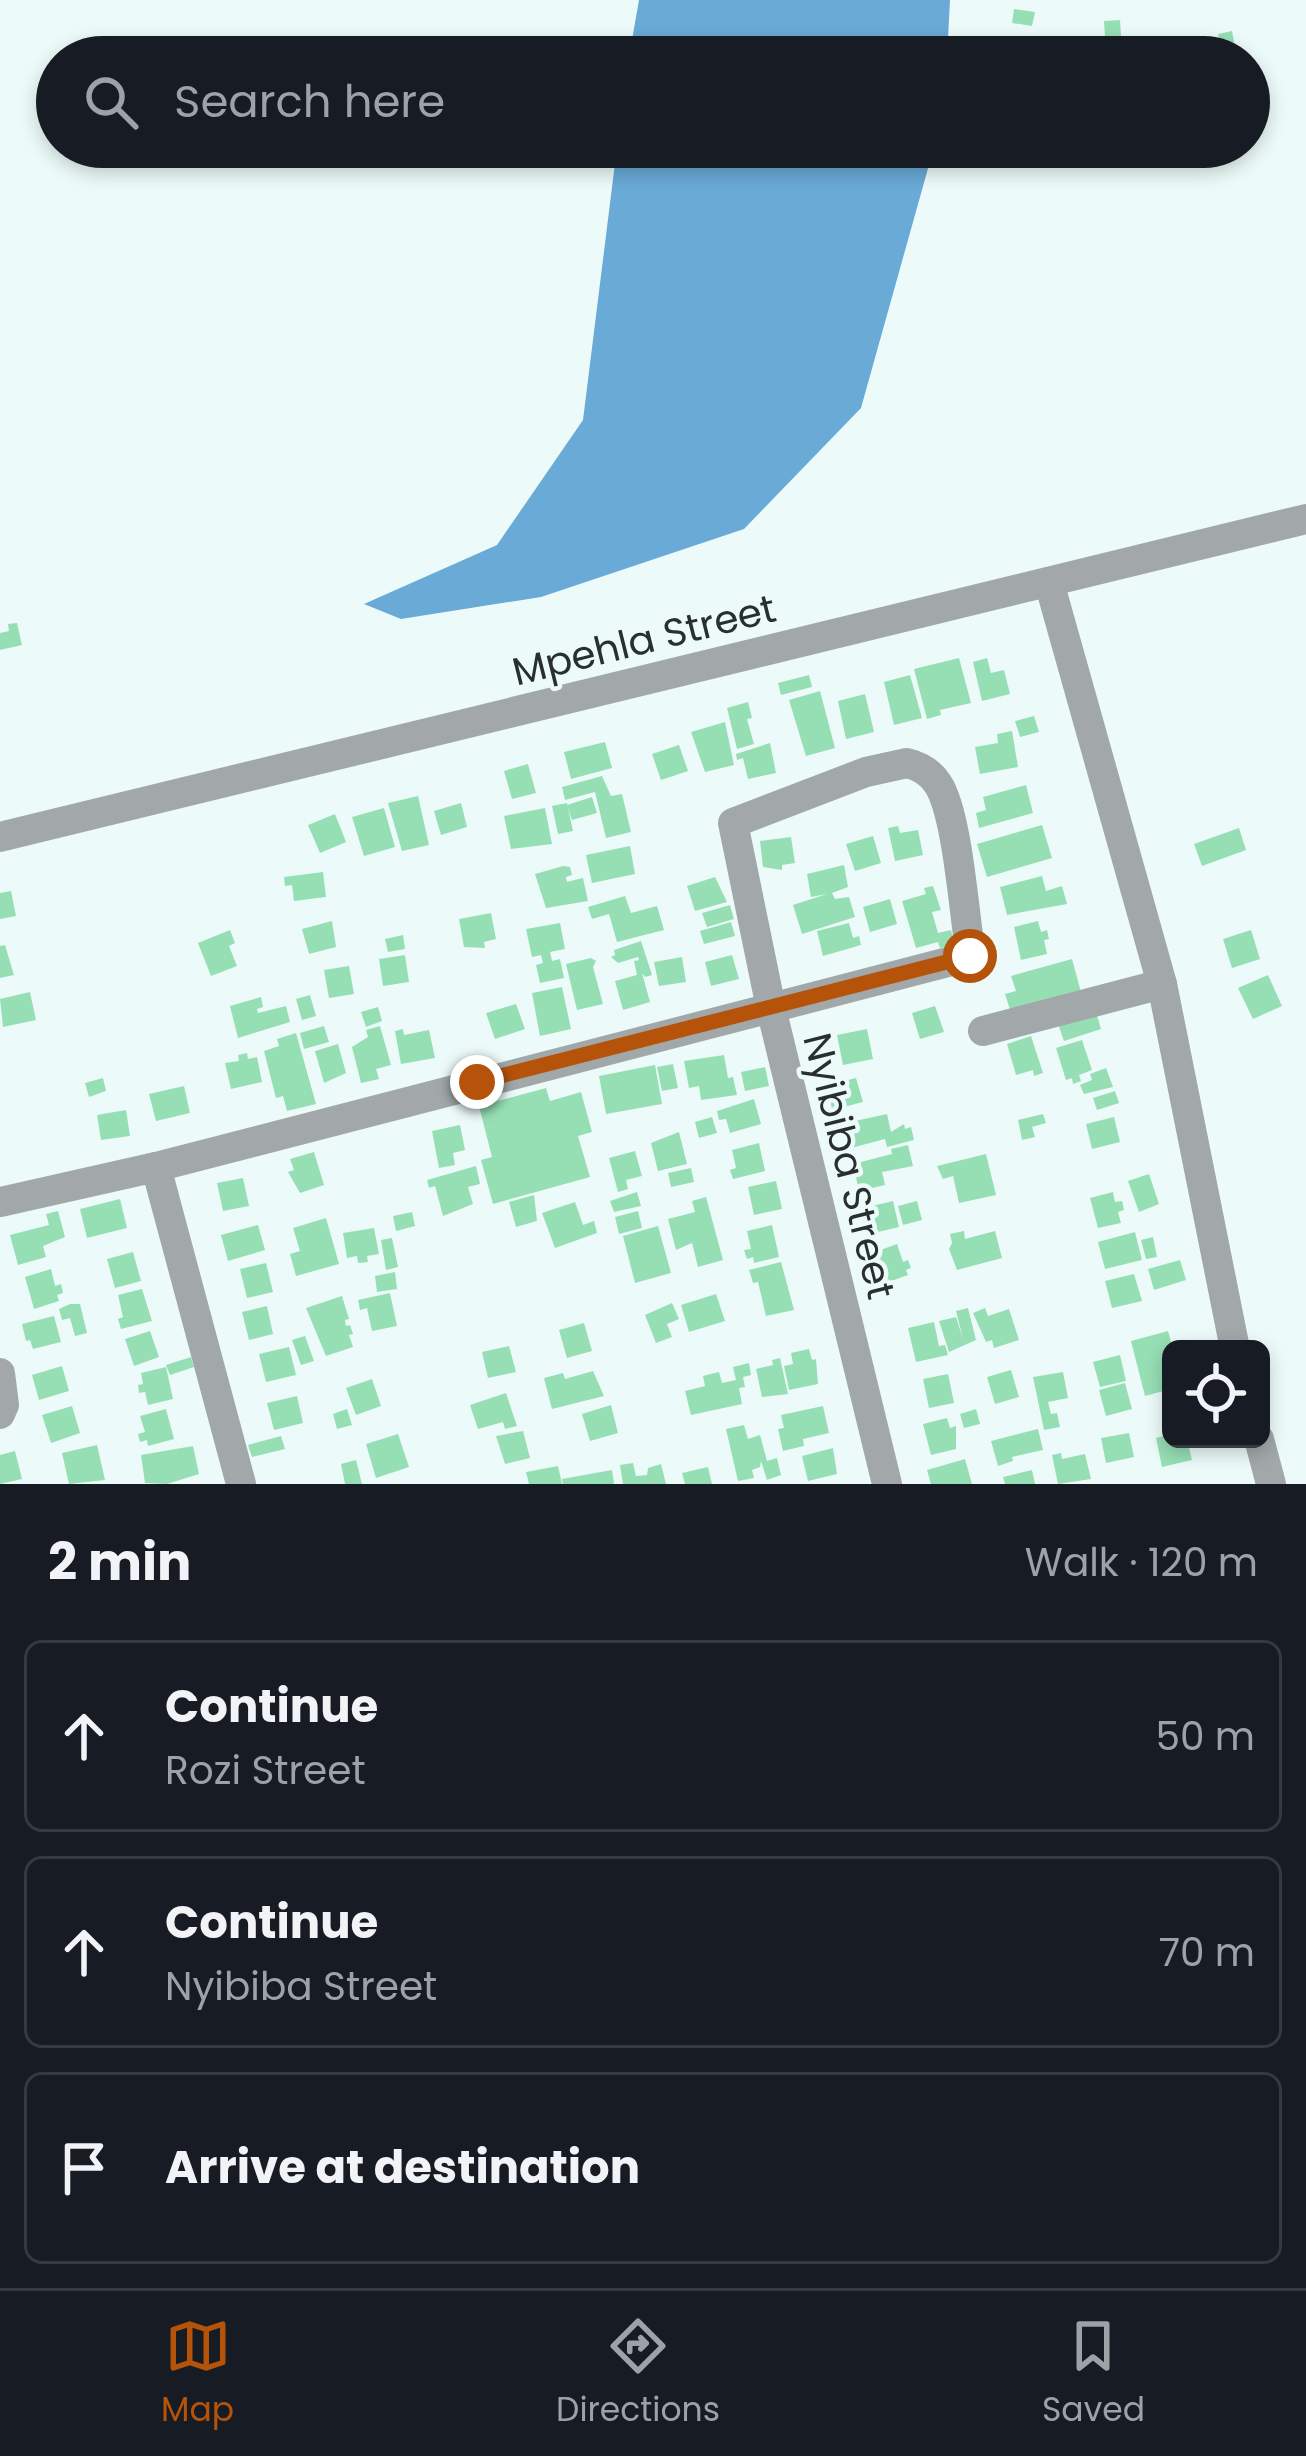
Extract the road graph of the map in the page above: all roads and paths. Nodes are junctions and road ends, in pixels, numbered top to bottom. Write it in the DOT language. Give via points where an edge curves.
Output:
graph roads {
  1 [pos="1306,519"];
  2 [pos="1049,582"];
  3 [pos="0,837"];
  4 [pos="1162,984"];
  5 [pos="771,1008"];
  6 [pos="983,1031"];
  7 [pos="156,1167"];
  8 [pos="0,1202"];
  9 [pos="1233,1340"];
  10 [pos="0,1373"];
  11 [pos="0,1414"];
  12 [pos="1261,1448"];
  13 [pos="241,1484"];
  14 [pos="887,1484"];
  15 [pos="1271,1484"];
  1 -- 2 [label="street, Mpehla Street"];
  2 -- 3 [label="street, Mpehla Street"];
  2 -- 4 [label="street"];
  4 -- 6 [label="street"];
  4 -- 9 [label="street"];
  5 -- 5 [label="street" via="733,823 866,772 918,766 941,788 950,818 970,956"];
  5 -- 7 [label="street, Nyibiba Street"];
  5 -- 14 [label="street, Nyibiba Street"];
  7 -- 8 [label="street, Nyibiba Street"];
  7 -- 13 [label="street"];
  10 -- 11 [label="street"];
  12 -- 15 [label="street"];
}
